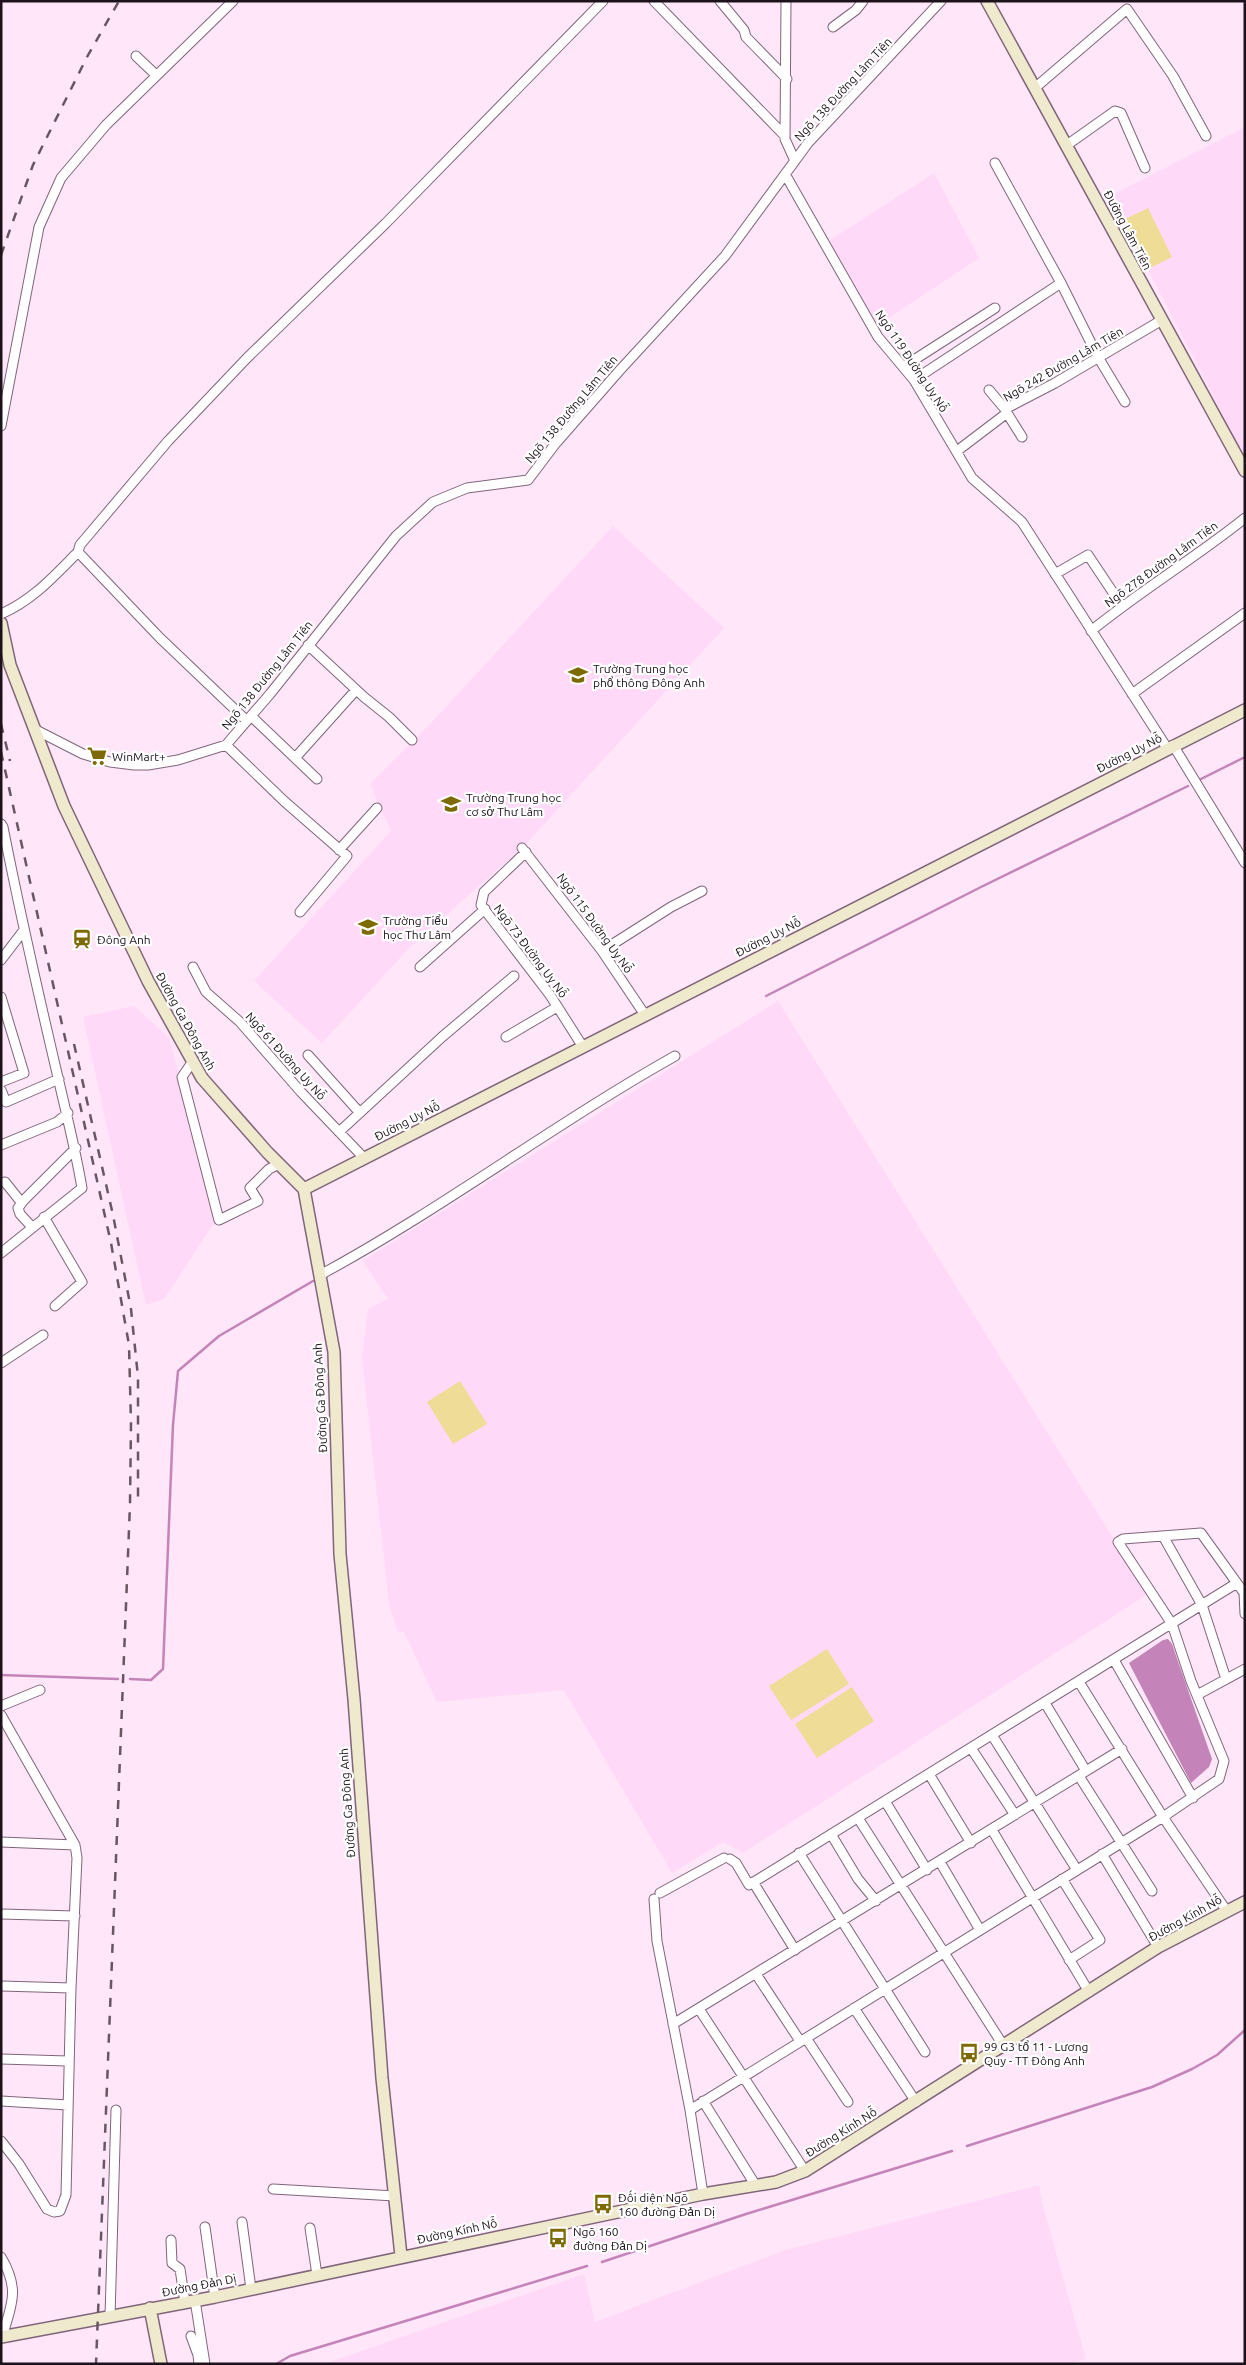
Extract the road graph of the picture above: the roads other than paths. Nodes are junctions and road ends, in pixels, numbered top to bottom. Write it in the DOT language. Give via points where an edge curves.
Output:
graph roads {
  1 [pos="233,1"];
  2 [pos="603,1"];
  3 [pos="654,1"];
  4 [pos="720,1"];
  5 [pos="786,1"];
  6 [pos="864,1"];
  7 [pos="941,1"];
  8 [pos="987,1"];
  9 [pos="833,27"];
  10 [pos="136,56"];
  11 [pos="156,75"];
  12 [pos="787,79"];
  13 [pos="1036,87"];
  14 [pos="786,136"];
  15 [pos="1206,136"];
  16 [pos="1067,145"];
  17 [pos="795,161"];
  18 [pos="995,163"];
  19 [pos="1145,168"];
  20 [pos="785,174"];
  21 [pos="1061,283"];
  22 [pos="995,308"];
  23 [pos="1162,320"];
  24 [pos="1098,357"];
  25 [pos="903,367"];
  26 [pos="914,380"];
  27 [pos="989,390"];
  28 [pos="1125,402"];
  29 [pos="1006,411"];
  30 [pos="1,426"];
  31 [pos="1022,437"];
  32 [pos="956,451"];
  33 [pos="1245,471"];
  34 [pos="1245,518"];
  35 [pos="78,552"];
  36 [pos="1055,574"];
  37 [pos="1122,606"];
  38 [pos="1245,613"];
  39 [pos="1,614"];
  40 [pos="1,623"];
  41 [pos="1092,632"];
  42 [pos="308,645"];
  43 [pos="356,690"];
  44 [pos="1132,694"];
  45 [pos="1245,710"];
  46 [pos="249,719"];
  47 [pos="36,730"];
  48 [pos="412,740"];
  49 [pos="226,745"];
  50 [pos="1170,747"];
  51 [pos="295,758"];
  52 [pos="317,779"];
  53 [pos="377,808"];
  54 [pos="1,824"];
  55 [pos="339,850"];
  56 [pos="524,850"];
  57 [pos="1245,863"];
  58 [pos="11,865"];
  59 [pos="1,868"];
  60 [pos="702,891"];
  61 [pos="485,909"];
  62 [pos="300,912"];
  63 [pos="24,930"];
  64 [pos="602,951"];
  65 [pos="1,960"];
  66 [pos="193,967"];
  67 [pos="420,968"];
  68 [pos="514,976"];
  69 [pos="1,996"];
  70 [pos="557,1007"];
  71 [pos="645,1015"];
  72 [pos="506,1036"];
  73 [pos="583,1047"];
  74 [pos="308,1055"];
  75 [pos="675,1056"];
  76 [pos="192,1061"];
  77 [pos="59,1079"];
  78 [pos="1,1082"];
  79 [pos="1,1090"];
  80 [pos="68,1113"];
  81 [pos="360,1113"];
  82 [pos="338,1132"];
  83 [pos="1,1145"];
  84 [pos="76,1148"];
  85 [pos="364,1158"];
  86 [pos="279,1164"];
  87 [pos="5,1182"];
  88 [pos="304,1189"];
  89 [pos="24,1200"];
  90 [pos="44,1217"];
  91 [pos="32,1226"];
  92 [pos="1,1253"];
  93 [pos="320,1275"];
  94 [pos="55,1306"];
  95 [pos="43,1335"];
  96 [pos="3,1358"];
  97 [pos="1163,1536"];
  98 [pos="1237,1583"];
  99 [pos="1202,1605"];
  100 [pos="1245,1614"];
  101 [pos="1172,1624"];
  102 [pos="1114,1660"];
  103 [pos="1245,1669"];
  104 [pos="1226,1679"];
  105 [pos="1079,1682"];
  106 [pos="40,1690"];
  107 [pos="1197,1695"];
  108 [pos="1045,1703"];
  109 [pos="1,1706"];
  110 [pos="1,1716"];
  111 [pos="992,1735"];
  112 [pos="972,1748"];
  113 [pos="1122,1750"];
  114 [pos="929,1774"];
  115 [pos="1083,1774"];
  116 [pos="1193,1798"];
  117 [pos="885,1801"];
  118 [pos="1035,1803"];
  119 [pos="1015,1816"];
  120 [pos="1163,1817"];
  121 [pos="858,1818"];
  122 [pos="992,1830"];
  123 [pos="831,1834"];
  124 [pos="1,1842"];
  125 [pos="971,1843"];
  126 [pos="1120,1844"];
  127 [pos="75,1845"];
  128 [pos="799,1853"];
  129 [pos="1102,1854"];
  130 [pos="940,1862"];
  131 [pos="927,1870"];
  132 [pos="1077,1870"];
  133 [pos="1062,1879"];
  134 [pos="752,1882"];
  135 [pos="901,1886"];
  136 [pos="1152,1891"];
  137 [pos="1032,1898"];
  138 [pos="876,1901"];
  139 [pos="1245,1902"];
  140 [pos="1226,1910"];
  141 [pos="1,1914"];
  142 [pos="75,1916"];
  143 [pos="842,1921"];
  144 [pos="980,1930"];
  145 [pos="1158,1948"];
  146 [pos="795,1950"];
  147 [pos="944,1952"];
  148 [pos="1069,1960"];
  149 [pos="756,1974"];
  150 [pos="1,1986"];
  151 [pos="71,1988"];
  152 [pos="885,1989"];
  153 [pos="1089,1992"];
  154 [pos="854,2008"];
  155 [pos="699,2009"];
  156 [pos="673,2024"];
  157 [pos="803,2040"];
  158 [pos="1004,2045"];
  159 [pos="925,2052"];
  160 [pos="1,2059"];
  161 [pos="68,2061"];
  162 [pos="743,2077"];
  163 [pos="1,2101"];
  164 [pos="703,2101"];
  165 [pos="848,2102"];
  166 [pos="916,2102"];
  167 [pos="68,2105"];
  168 [pos="116,2110"];
  169 [pos="690,2110"];
  170 [pos="1,2141"];
  171 [pos="805,2171"];
  172 [pos="756,2186"];
  173 [pos="273,2189"];
  174 [pos="703,2194"];
  175 [pos="395,2196"];
  176 [pos="242,2222"];
  177 [pos="205,2227"];
  178 [pos="310,2228"];
  179 [pos="171,2240"];
  180 [pos="401,2256"];
  181 [pos="1,2258"];
  182 [pos="316,2275"];
  183 [pos="251,2289"];
  184 [pos="215,2297"];
  185 [pos="190,2301"];
  186 [pos="150,2308"];
  187 [pos="110,2317"];
  188 [pos="190,2336"];
  189 [pos="2,2337"];
  190 [pos="161,2364"];
  191 [pos="199,2364"];
  192 [pos="205,2364"];
  1 -- 11 [label="street"];
  2 -- 35 [label="street" via="168,441 83,539"];
  3 -- 14 [label="street"];
  4 -- 12 [label="street" via="746,37"];
  5 -- 12 [label="street"];
  6 -- 9 [label="street"];
  7 -- 17 [label="street, Ngõ 138 Đường Lâm Tiên" via="808,143"];
  8 -- 13 [label="street, Đường Lâm Tiên"];
  10 -- 11 [label="street"];
  11 -- 30 [label="street" via="106,125 61,178 50,202 37,236"];
  12 -- 14 [label="street"];
  13 -- 15 [label="street" via="1126,9 1168,68"];
  13 -- 16 [label="street, Đường Lâm Tiên"];
  14 -- 17 [label="street"];
  16 -- 19 [label="street" via="1115,111 1121,113"];
  16 -- 23 [label="street, Đường Lâm Tiên"];
  17 -- 20 [label="street, Ngõ 138 Đường Lâm Tiên"];
  18 -- 21 [label="street"];
  20 -- 25 [label="street, Ngõ 119 Đường Uy Nỗ" via="878,337"];
  20 -- 42 [label="street, Ngõ 138 Đường Lâm Tiên" via="725,256 615,375 528,480 467,488 432,502 396,536"];
  21 -- 24 [label="street"];
  21 -- 26 [label="street"];
  22 -- 25 [label="street"];
  23 -- 24 [label="street, Ngõ 242 Đường Lâm Tiên"];
  23 -- 33 [label="street, Đường Lâm Tiên"];
  24 -- 28 [label="street"];
  24 -- 29 [label="street, Ngõ 242 Đường Lâm Tiên"];
  25 -- 26 [label="street, Ngõ 119 Đường Uy Nỗ"];
  26 -- 32 [label="street, Ngõ 119 Đường Uy Nỗ"];
  27 -- 29 [label="street"];
  29 -- 31 [label="street"];
  29 -- 32 [label="street, Ngõ 242 Đường Lâm Tiên"];
  32 -- 36 [label="street, Ngõ 119 Đường Uy Nỗ" via="972,478 1022,522"];
  34 -- 37 [label="street, Ngõ 278 Đường Lâm Tiên" via="1205,550"];
  35 -- 39 [label="street" via="36,593 16,608"];
  35 -- 46 [label="street" via="193,671"];
  36 -- 37 [label="street" via="1088,555"];
  36 -- 41 [label="street, Ngõ 119 Đường Uy Nỗ"];
  37 -- 41 [label="street, Ngõ 278 Đường Lâm Tiên"];
  38 -- 44 [label="street"];
  40 -- 47 [label="street, Đường Ga Đông Anh" via="10,665"];
  41 -- 44 [label="street, Ngõ 119 Đường Uy Nỗ"];
  42 -- 43 [label="street"];
  42 -- 46 [label="street, Ngõ 138 Đường Lâm Tiên"];
  43 -- 48 [label="street" via="389,716"];
  43 -- 51 [label="street"];
  44 -- 50 [label="street, Ngõ 119 Đường Uy Nỗ"];
  45 -- 50 [label="street, Đường Uy Nỗ"];
  46 -- 49 [label="street, Ngõ 138 Đường Lâm Tiên"];
  46 -- 51 [label="street"];
  47 -- 49 [label="street, Ngõ 138 Đường Lâm Tiên" via="83,754 134,765 148,766 178,760"];
  47 -- 76 [label="street, Đường Ga Đông Anh" via="64,806 148,982"];
  49 -- 55 [label="street"];
  50 -- 57 [label="street, Ngõ 119 Đường Uy Nỗ"];
  50 -- 71 [label="street, Đường Uy Nỗ"];
  51 -- 52 [label="street"];
  53 -- 55 [label="street"];
  54 -- 58 [label="street"];
  55 -- 62 [label="street" via="347,856"];
  56 -- 61 [label="street, Ngõ 73 Đường Uy Nỗ" via="484,892 481,905"];
  56 -- 64 [label="street, Ngõ 115 Đường Uy Nỗ"];
  58 -- 59 [label="street"];
  58 -- 63 [label="street"];
  60 -- 64 [label="street"];
  61 -- 67 [label="street"];
  61 -- 70 [label="street, Ngõ 73 Đường Uy Nỗ"];
  63 -- 65 [label="street"];
  63 -- 77 [label="street"];
  64 -- 71 [label="street, Ngõ 115 Đường Uy Nỗ"];
  66 -- 82 [label="street, Ngõ 61 Đường Uy Nỗ" via="206,992 240,1022"];
  68 -- 81 [label="street"];
  69 -- 78 [label="street" via="24,1073"];
  70 -- 72 [label="street"];
  70 -- 73 [label="street, Ngõ 73 Đường Uy Nỗ"];
  71 -- 73 [label="street, Đường Uy Nỗ"];
  73 -- 85 [label="street, Đường Uy Nỗ"];
  74 -- 81 [label="street"];
  75 -- 93 [label="street" via="626,1083 470,1185"];
  76 -- 86 [label="street, Đường Ga Đông Anh" via="202,1078"];
  76 -- 86 [label="street" via="182,1077 219,1220 258,1201 250,1188 269,1169"];
  77 -- 79 [label="street" via="6,1102"];
  77 -- 80 [label="street"];
  80 -- 83 [label="street" via="57,1122"];
  80 -- 84 [label="street"];
  81 -- 82 [label="street"];
  82 -- 85 [label="street, Ngõ 61 Đường Uy Nỗ"];
  84 -- 89 [label="street"];
  84 -- 90 [label="street" via="82,1188"];
  85 -- 88 [label="street, Đường Uy Nỗ"];
  86 -- 88 [label="street, Đường Ga Đông Anh"];
  87 -- 89 [label="street" via="22,1202"];
  88 -- 93 [label="street, Đường Ga Đông Anh"];
  89 -- 91 [label="street" via="18,1208"];
  90 -- 91 [label="street"];
  90 -- 94 [label="street" via="82,1282"];
  91 -- 92 [label="street"];
  93 -- 175 [label="street, Đường Ga Đông Anh" via="334,1352 340,1554 382,2078"];
  95 -- 96 [label="street"];
  97 -- 98 [label="street" via="1202,1533"];
  97 -- 99 [label="street"];
  97 -- 101 [label="street" via="1118,1542"];
  98 -- 99 [label="street"];
  98 -- 100 [label="street" via="1244,1593"];
  99 -- 101 [label="street"];
  99 -- 104 [label="street"];
  101 -- 102 [label="street"];
  101 -- 107 [label="street"];
  102 -- 105 [label="street"];
  102 -- 116 [label="street"];
  103 -- 104 [label="street"];
  104 -- 107 [label="street"];
  105 -- 108 [label="street"];
  105 -- 113 [label="street"];
  106 -- 109 [label="street"];
  107 -- 116 [label="street" via="1224,1760 1219,1779"];
  108 -- 111 [label="street"];
  108 -- 115 [label="street"];
  110 -- 127 [label="street"];
  111 -- 112 [label="street"];
  111 -- 118 [label="street"];
  112 -- 114 [label="street"];
  112 -- 119 [label="street"];
  113 -- 115 [label="street"];
  113 -- 120 [label="street"];
  114 -- 117 [label="street"];
  114 -- 125 [label="street"];
  115 -- 118 [label="street"];
  115 -- 126 [label="street"];
  116 -- 120 [label="street"];
  117 -- 121 [label="street"];
  117 -- 131 [label="street"];
  118 -- 119 [label="street"];
  118 -- 132 [label="street"];
  119 -- 122 [label="street"];
  120 -- 126 [label="street"];
  120 -- 140 [label="street"];
  121 -- 123 [label="street"];
  121 -- 135 [label="street"];
  122 -- 125 [label="street"];
  122 -- 137 [label="street"];
  123 -- 128 [label="street"];
  123 -- 138 [label="street" via="858,1879"];
  124 -- 127 [label="street"];
  125 -- 130 [label="street"];
  126 -- 129 [label="street"];
  126 -- 136 [label="street"];
  127 -- 142 [label="street" via="78,1858"];
  128 -- 134 [label="street"];
  128 -- 143 [label="street"];
  129 -- 132 [label="street"];
  129 -- 145 [label="street"];
  130 -- 131 [label="street"];
  130 -- 144 [label="street"];
  131 -- 135 [label="street"];
  132 -- 133 [label="street"];
  133 -- 137 [label="street"];
  133 -- 148 [label="street" via="1100,1940"];
  134 -- 146 [label="street"];
  134 -- 156 [label="street" via="748,1884 736,1863 727,1859 657,1896 657,1941"];
  135 -- 138 [label="street"];
  135 -- 147 [label="street"];
  137 -- 144 [label="street"];
  137 -- 148 [label="street"];
  138 -- 143 [label="street"];
  139 -- 140 [label="street, Đường Kính Nỗ"];
  140 -- 145 [label="street, Đường Kính Nỗ"];
  141 -- 142 [label="street"];
  142 -- 151 [label="street"];
  143 -- 146 [label="street"];
  143 -- 152 [label="street"];
  144 -- 147 [label="street"];
  145 -- 153 [label="street, Đường Kính Nỗ"];
  146 -- 149 [label="street"];
  147 -- 152 [label="street"];
  147 -- 158 [label="street"];
  148 -- 153 [label="street"];
  149 -- 155 [label="street"];
  149 -- 157 [label="street"];
  150 -- 151 [label="street"];
  151 -- 161 [label="street"];
  152 -- 154 [label="street"];
  152 -- 159 [label="street"];
  153 -- 158 [label="street, Đường Kính Nỗ"];
  154 -- 157 [label="street"];
  154 -- 166 [label="street"];
  155 -- 156 [label="street"];
  155 -- 162 [label="street"];
  156 -- 169 [label="street"];
  157 -- 162 [label="street"];
  157 -- 165 [label="street"];
  158 -- 166 [label="street, Đường Kính Nỗ"];
  160 -- 161 [label="street"];
  161 -- 167 [label="street"];
  162 -- 164 [label="street"];
  162 -- 171 [label="street"];
  163 -- 167 [label="street"];
  164 -- 169 [label="street"];
  164 -- 172 [label="street"];
  166 -- 171 [label="street, Đường Kính Nỗ"];
  167 -- 170 [label="street" via="66,2195 60,2210 47,2209"];
  168 -- 187 [label="street"];
  169 -- 174 [label="street"];
  171 -- 172 [label="street, Đường Kính Nỗ"];
  172 -- 174 [label="street, Đường Kính Nỗ"];
  173 -- 175 [label="street"];
  174 -- 180 [label="street, Đường Kính Nỗ"];
  175 -- 180 [label="street, Đường Ga Đông Anh"];
  176 -- 183 [label="street"];
  177 -- 184 [label="street"];
  178 -- 182 [label="street"];
  179 -- 185 [label="street" via="172,2263 180,2269"];
  180 -- 182 [label="street, Đường Đản Dị"];
  181 -- 189 [label="street" via="11,2273 14,2296"];
  182 -- 183 [label="street, Đường Đản Dị"];
  183 -- 184 [label="street, Đường Đản Dị"];
  184 -- 185 [label="street, Đường Đản Dị"];
  185 -- 186 [label="street, Đường Đản Dị"];
  185 -- 192 [label="street"];
  186 -- 187 [label="street, Đường Đản Dị"];
  186 -- 190 [label="street"];
  187 -- 189 [label="street, Đường Đản Dị"];
  188 -- 191 [label="street"];
}
